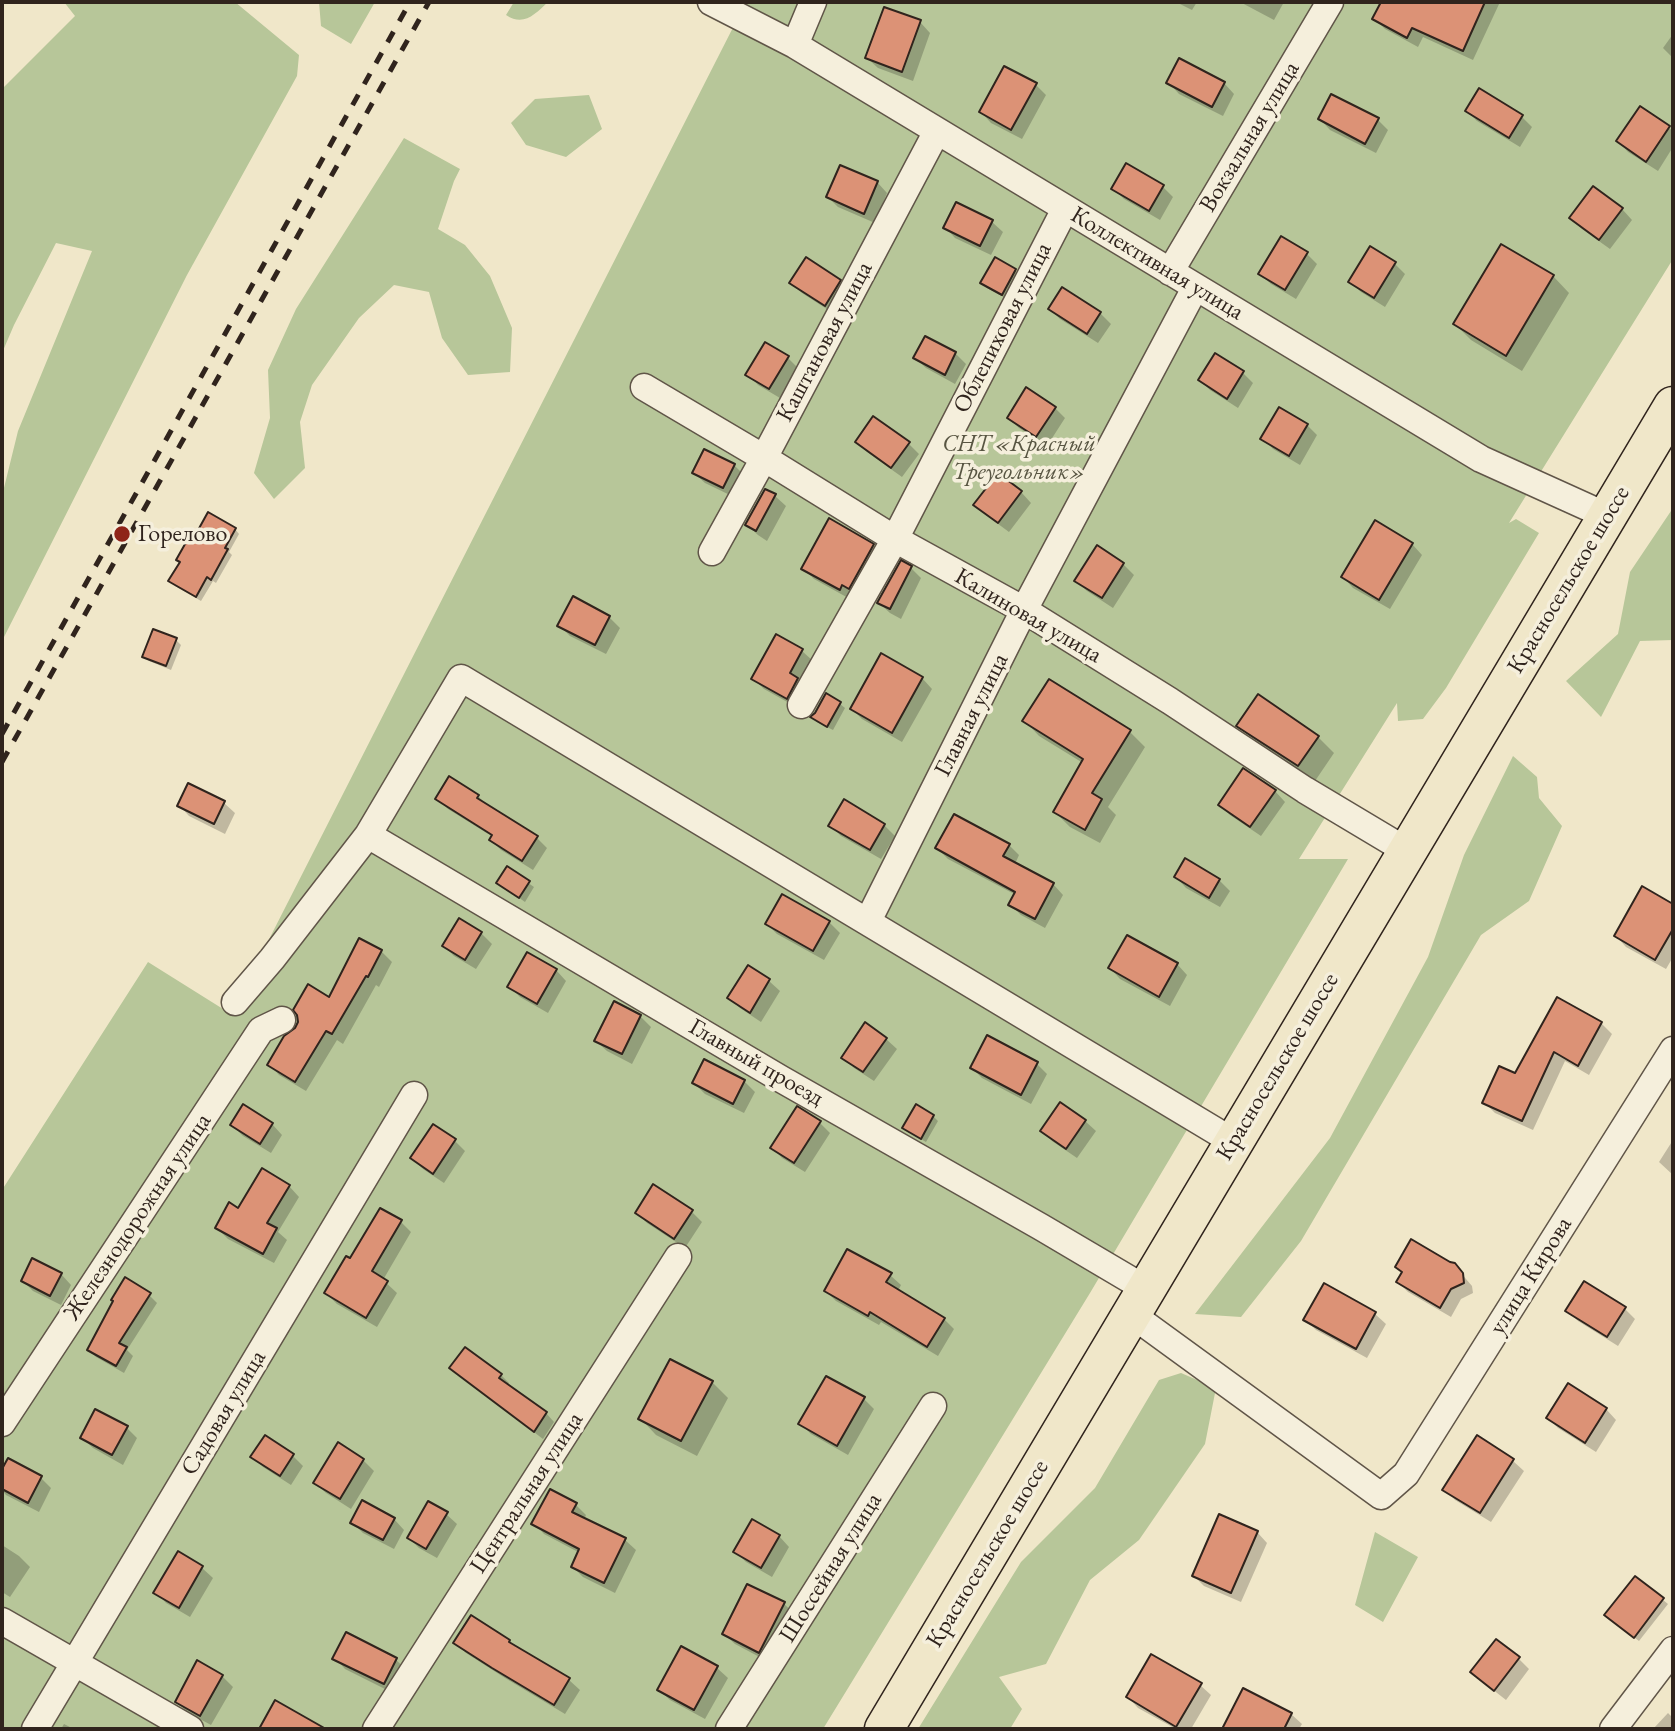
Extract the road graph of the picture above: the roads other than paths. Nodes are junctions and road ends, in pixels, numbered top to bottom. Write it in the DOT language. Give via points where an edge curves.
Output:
graph roads {
  1 [pos="711,2"];
  2 [pos="813,2"];
  3 [pos="1330,2"];
  4 [pos="795,46"];
  5 [pos="936,131"];
  6 [pos="1065,209"];
  7 [pos="1170,272"];
  8 [pos="1195,288"];
  9 [pos="644,387"];
  10 [pos="1673,405"];
  11 [pos="764,458"];
  12 [pos="1607,516"];
  13 [pos="895,540"];
  14 [pos="712,552"];
  15 [pos="1024,610"];
  16 [pos="801,705"];
  17 [pos="368,835"];
  18 [pos="1408,851"];
  19 [pos="868,921"];
  20 [pos="235,1002"];
  21 [pos="282,1020"];
  22 [pos="1673,1050"];
  23 [pos="414,1096"];
  24 [pos="1234,1142"];
  25 [pos="678,1257"];
  26 [pos="1139,1302"];
  27 [pos="933,1406"];
  28 [pos="2,1423"];
  29 [pos="1381,1496"];
  30 [pos="2,1621"];
  31 [pos="1670,1660"];
  32 [pos="75,1663"];
  33 [pos="35,1729"];
  34 [pos="190,1729"];
  35 [pos="376,1729"];
  36 [pos="729,1729"];
  37 [pos="884,1729"];
  38 [pos="1613,1729"];
  1 -- 4 [label="street, Коллективная улица"];
  2 -- 4 [label="street"];
  3 -- 7 [label="street, Вокзальная улица"];
  4 -- 5 [label="street, Коллективная улица"];
  5 -- 6 [label="street, Коллективная улица"];
  5 -- 11 [label="street, Каштановая улица"];
  6 -- 7 [label="street, Коллективная улица"];
  6 -- 13 [label="street, Облепиховая улица"];
  7 -- 8 [label="street, Коллективная улица"];
  8 -- 12 [label="street, Коллективная улица" via="1481,459"];
  8 -- 15 [label="street, Главная улица"];
  9 -- 11 [label="street, Калиновая улица"];
  10 -- 12 [label="highway, Красносельское шоссе"];
  11 -- 13 [label="street, Калиновая улица"];
  11 -- 14 [label="street, Каштановая улица"];
  12 -- 18 [label="highway, Красносельское шоссе"];
  13 -- 15 [label="street, Калиновая улица"];
  13 -- 16 [label="street, Облепиховая улица"];
  15 -- 18 [label="street, Калиновая улица" via="1304,790"];
  15 -- 19 [label="street, Главная улица"];
  17 -- 19 [label="street" via="461,678"];
  17 -- 20 [label="street"];
  17 -- 26 [label="street, Главный проезд" via="1041,1227"];
  18 -- 24 [label="highway, Красносельское шоссе"];
  19 -- 24 [label="street"];
  21 -- 28 [label="street, Железнодорожная улица" via="261,1030"];
  22 -- 29 [label="street, улица Кирова" via="1406,1475"];
  23 -- 32 [label="street, Садовая улица"];
  24 -- 26 [label="highway, Красносельское шоссе"];
  25 -- 35 [label="street, Центральная улица"];
  26 -- 29 [label="street, Главный проезд"];
  26 -- 37 [label="highway, Красносельское шоссе"];
  27 -- 36 [label="street, Шоссейная улица"];
  30 -- 32 [label="street"];
  31 -- 38 [label="street"];
  32 -- 33 [label="street, Садовая улица"];
  32 -- 34 [label="street"];
}
